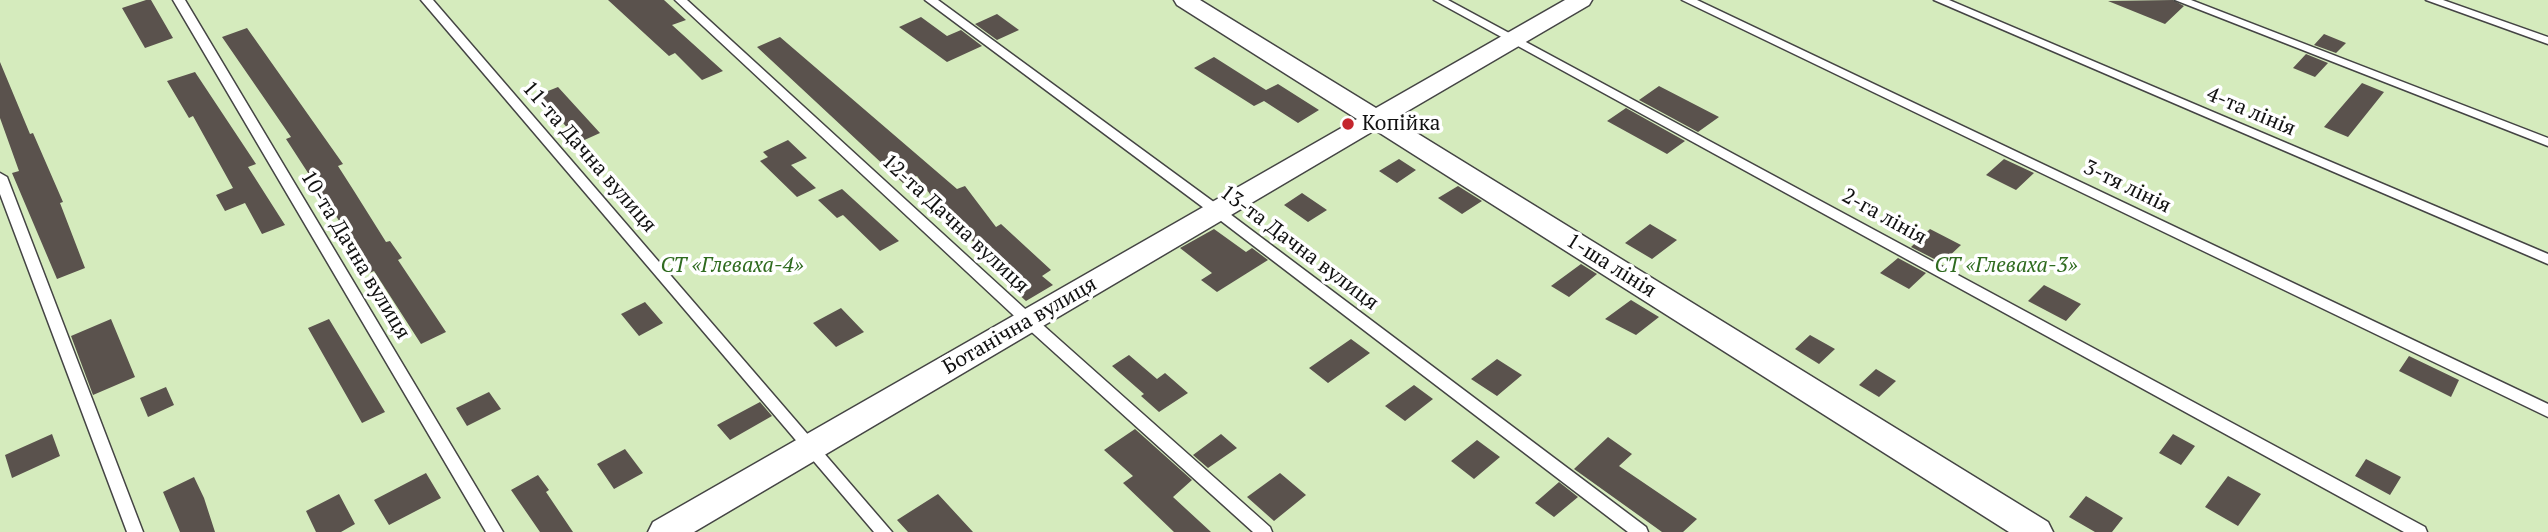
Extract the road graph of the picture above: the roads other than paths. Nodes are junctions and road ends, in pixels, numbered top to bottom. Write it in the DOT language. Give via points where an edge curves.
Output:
graph roads {
  1 [pos="179,0"];
  2 [pos="427,0"];
  3 [pos="681,0"];
  4 [pos="931,0"];
  5 [pos="1185,0"];
  6 [pos="1440,0"];
  7 [pos="1581,0"];
  8 [pos="1688,0"];
  9 [pos="1940,0"];
  10 [pos="2181,0"];
  11 [pos="2432,0"];
  12 [pos="1512,39"];
  13 [pos="2548,41"];
  14 [pos="1375,120"];
  15 [pos="2548,142"];
  16 [pos="0,177"];
  17 [pos="1217,211"];
  18 [pos="2548,259"];
  19 [pos="1030,322"];
  20 [pos="2548,411"];
  21 [pos="810,446"];
  22 [pos="135,532"];
  23 [pos="495,532"];
  24 [pos="665,532"];
  25 [pos="884,532"];
  26 [pos="1264,532"];
  27 [pos="1640,532"];
  28 [pos="2036,532"];
  29 [pos="2418,532"];
  1 -- 23 [label="lane, 10-та Дачна вулиця"];
  2 -- 21 [label="lane, 11-та Дачна вулиця"];
  3 -- 19 [label="lane, 12-та Дачна вулиця"];
  4 -- 17 [label="lane, 13-та Дачна вулиця"];
  5 -- 14 [label="street, 1-ша лінія"];
  6 -- 12 [label="lane, 2-га лінія"];
  7 -- 12 [label="street, Ботанічна вулиця"];
  8 -- 20 [label="lane, 3-тя лінія"];
  9 -- 18 [label="lane, 4-та лінія"];
  10 -- 15 [label="lane"];
  11 -- 13 [label="lane"];
  12 -- 14 [label="street, Ботанічна вулиця"];
  12 -- 29 [label="lane, 2-га лінія"];
  14 -- 17 [label="street, Ботанічна вулиця"];
  14 -- 28 [label="street, 1-ша лінія"];
  16 -- 22 [label="lane"];
  17 -- 19 [label="street, Ботанічна вулиця"];
  17 -- 27 [label="lane, 13-та Дачна вулиця"];
  19 -- 21 [label="street, Ботанічна вулиця"];
  19 -- 26 [label="lane, 12-та Дачна вулиця"];
  21 -- 24 [label="street, Ботанічна вулиця"];
  21 -- 25 [label="lane, 11-та Дачна вулиця"];
}
